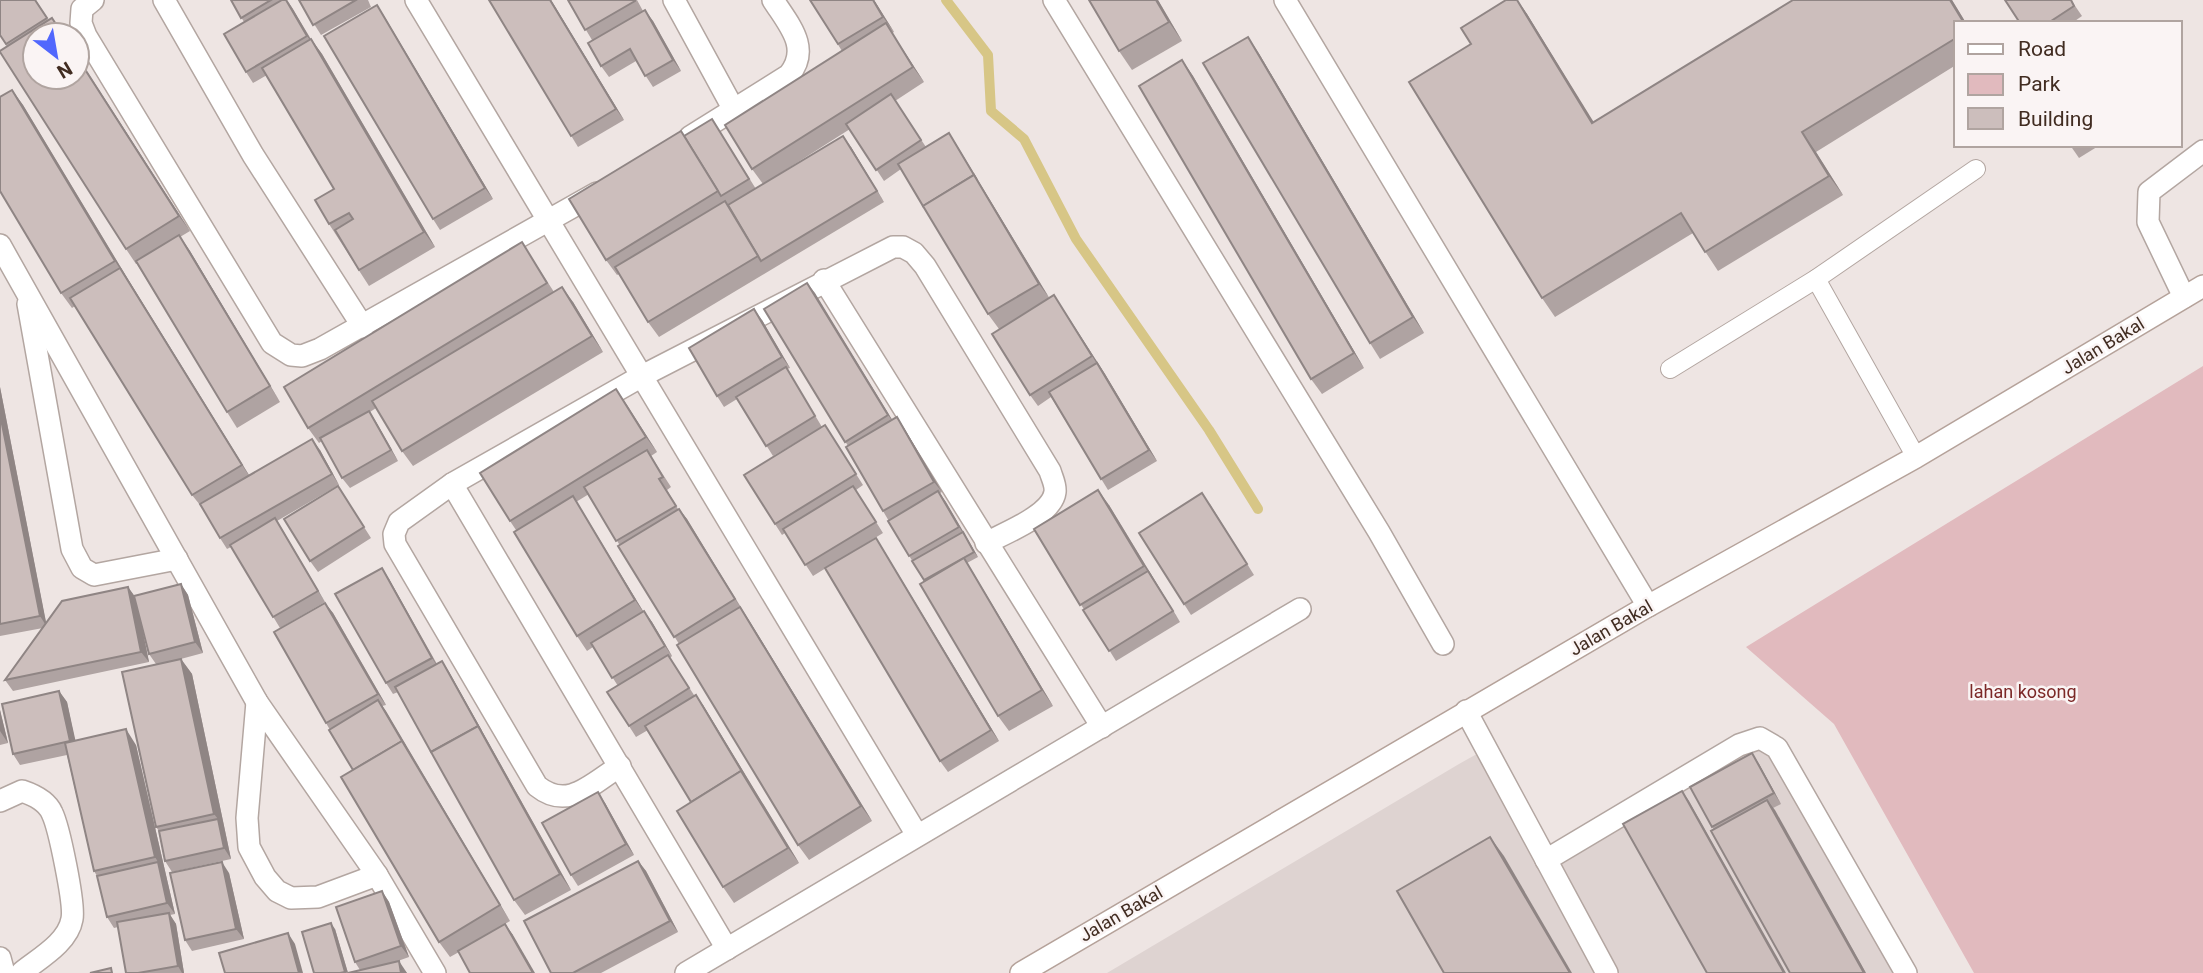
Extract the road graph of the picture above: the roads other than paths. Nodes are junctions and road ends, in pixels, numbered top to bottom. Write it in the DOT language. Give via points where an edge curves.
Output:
graph roads {
  1 [pos="93,0"];
  2 [pos="164,0"];
  3 [pos="416,0"];
  4 [pos="674,0"];
  5 [pos="774,0"];
  6 [pos="1054,0"];
  7 [pos="1285,0"];
  8 [pos="734,110"];
  9 [pos="677,145"];
  10 [pos="2203,151"];
  11 [pos="1976,169"];
  12 [pos="620,180"];
  13 [pos="551,221"];
  14 [pos="0,245"];
  15 [pos="1816,279"];
  16 [pos="824,280"];
  17 [pos="2203,286"];
  18 [pos="25,287"];
  19 [pos="2184,297"];
  20 [pos="363,327"];
  21 [pos="1670,369"];
  22 [pos="642,376"];
  23 [pos="1916,457"];
  24 [pos="452,484"];
  25 [pos="986,543"];
  26 [pos="177,559"];
  27 [pos="1648,606"];
  28 [pos="1300,609"];
  29 [pos="1443,643"];
  30 [pos="257,702"];
  31 [pos="1466,711"];
  32 [pos="1102,727"];
  33 [pos="620,766"];
  34 [pos="0,801"];
  35 [pos="917,835"];
  36 [pos="1546,860"];
  37 [pos="377,875"];
  38 [pos="727,949"];
  39 [pos="0,958"];
  40 [pos="4,973"];
  41 [pos="21,973"];
  42 [pos="435,973"];
  43 [pos="686,973"];
  44 [pos="1020,973"];
  45 [pos="1607,973"];
  46 [pos="1906,973"];
  1 -- 20 [label="street" via="82,9 86,36 272,343 282,352 302,356"];
  2 -- 20 [label="street" via="253,155"];
  3 -- 13 [label="street"];
  4 -- 8 [label="street"];
  5 -- 8 [label="street" via="799,45 798,64 789,75"];
  6 -- 29 [label="street"];
  7 -- 27 [label="street"];
  8 -- 9 [label="street"];
  10 -- 19 [label="street" via="2149,192 2148,222"];
  11 -- 15 [label="lane"];
  12 -- 13 [label="street"];
  13 -- 20 [label="street"];
  13 -- 22 [label="street"];
  14 -- 18 [label="street"];
  15 -- 21 [label="lane"];
  15 -- 23 [label="lane"];
  16 -- 22 [label="street"];
  16 -- 25 [label="street"];
  16 -- 25 [label="street" via="893,247 914,253 925,265 1056,489 1052,502 1030,520"];
  17 -- 19 [label="street, Jalan Bakal"];
  18 -- 26 [label="street"];
  18 -- 26 [label="street" via="72,549 82,568 94,575"];
  19 -- 23 [label="street, Jalan Bakal"];
  22 -- 24 [label="street"];
  22 -- 35 [label="street"];
  23 -- 27 [label="street, Jalan Bakal"];
  24 -- 33 [label="street"];
  24 -- 33 [label="street" via="399,522 395,544 537,786 550,796 565,797"];
  25 -- 32 [label="street"];
  26 -- 30 [label="street"];
  27 -- 31 [label="street, Jalan Bakal"];
  28 -- 32 [label="street"];
  30 -- 37 [label="street"];
  30 -- 37 [label="street" via="247,818 249,847 265,877 277,891 292,898 318,897"];
  31 -- 36 [label="street"];
  31 -- 44 [label="street, Jalan Bakal"];
  32 -- 35 [label="street"];
  33 -- 38 [label="street"];
  34 -- 41 [label="street" via="22,791 34,794 52,811 71,902 67,932"];
  35 -- 38 [label="street"];
  36 -- 45 [label="street"];
  36 -- 46 [label="street" via="1739,745 1760,738 1777,748"];
  37 -- 42 [label="street"];
  38 -- 43 [label="street"];
  39 -- 40 [label="street"];
}
